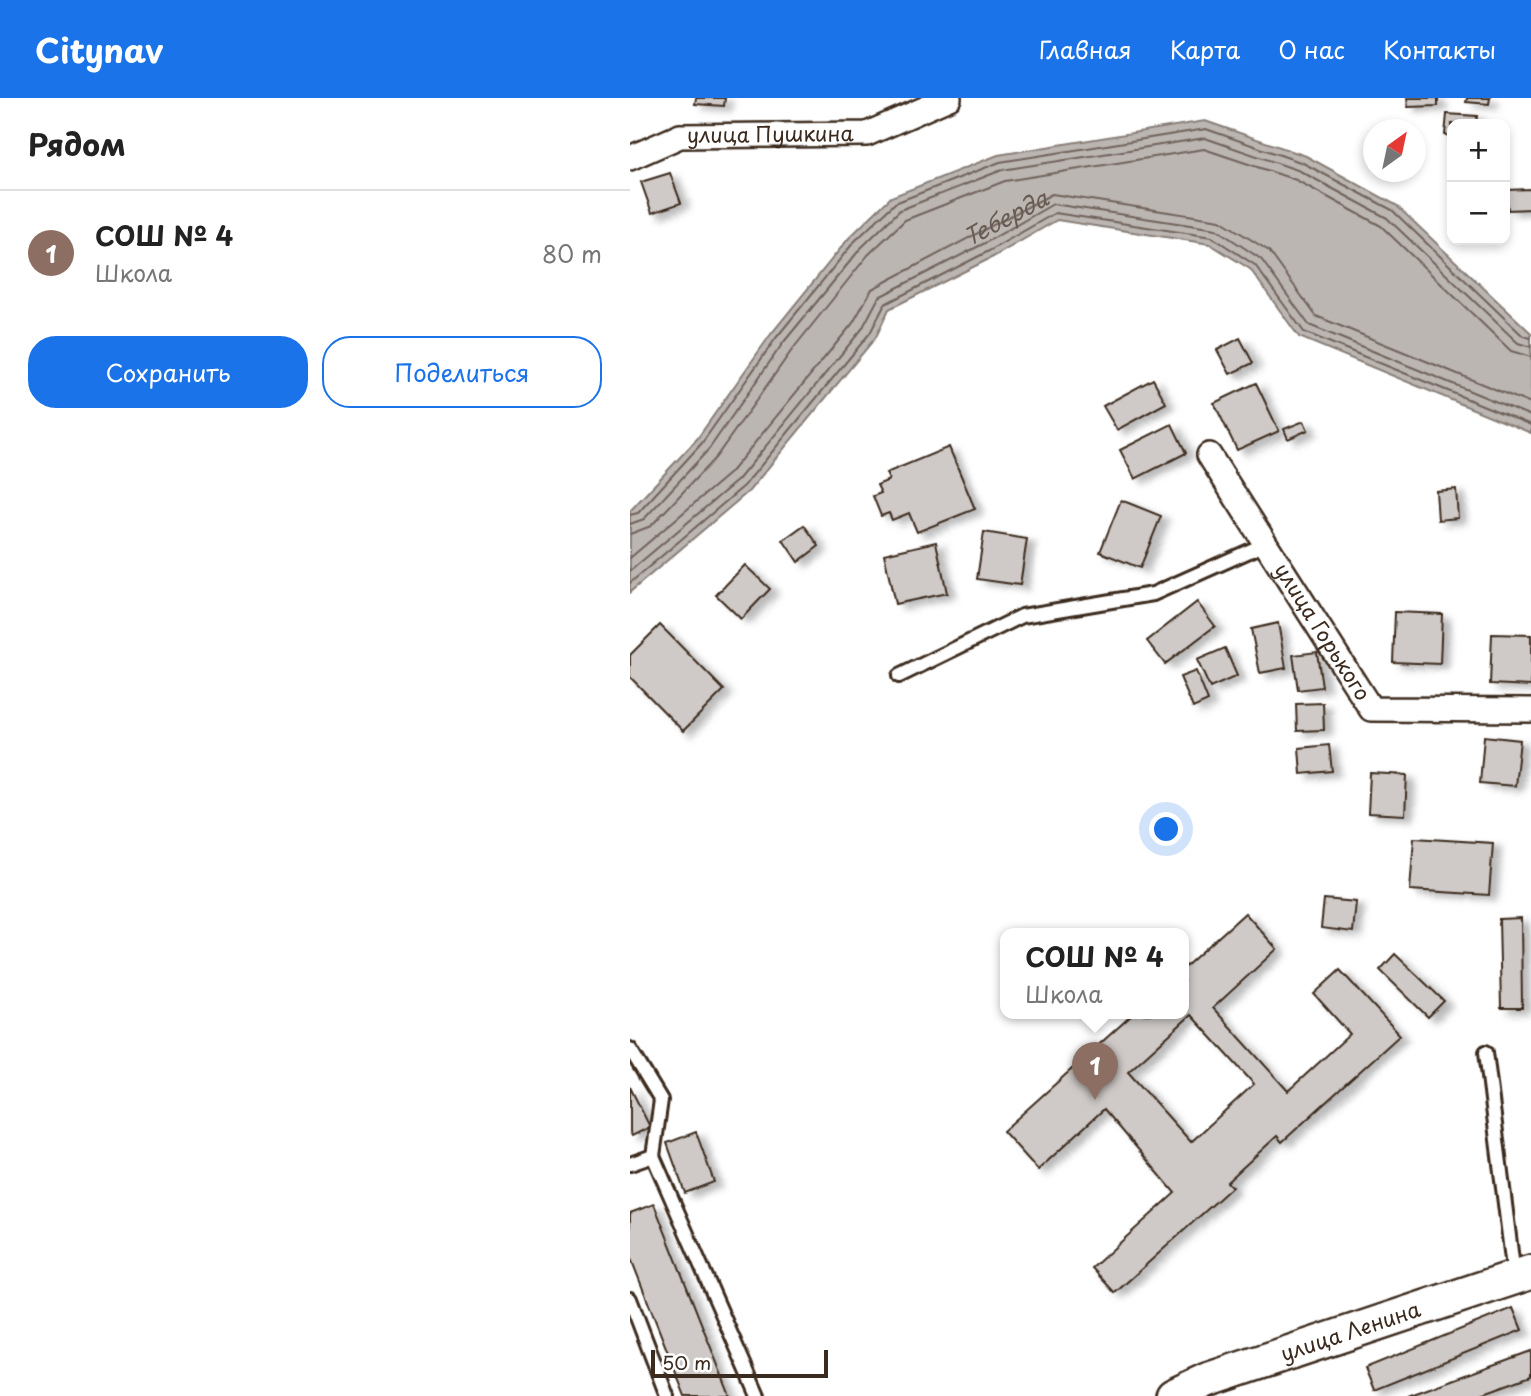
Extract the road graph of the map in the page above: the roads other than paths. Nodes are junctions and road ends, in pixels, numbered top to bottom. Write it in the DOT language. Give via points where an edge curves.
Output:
graph roads {
  1 [pos="949,98"];
  2 [pos="630,158"];
  3 [pos="1209,455"];
  4 [pos="1265,544"];
  5 [pos="900,676"];
  6 [pos="1531,710"];
  7 [pos="630,1049"];
  8 [pos="1486,1052"];
  9 [pos="653,1156"];
  10 [pos="630,1164"];
  11 [pos="1522,1274"];
  12 [pos="630,1299"];
  13 [pos="667,1396"];
  14 [pos="758,1396"];
  15 [pos="1173,1396"];
  1 -- 2 [label="street, улица Пушкина" via="867,134 680,136"];
  3 -- 4 [label="street, улица Горького"];
  4 -- 5 [label="lane" via="1153,594 1022,617"];
  4 -- 6 [label="street, улица Горького" via="1371,709"];
  7 -- 9 [label="lane" via="661,1100"];
  8 -- 11 [label="lane"];
  9 -- 10 [label="lane"];
  9 -- 14 [label="lane"];
  11 -- 15 [label="main road, улица Ленина" via="1207,1380"];
  12 -- 13 [label="lane"];
}
